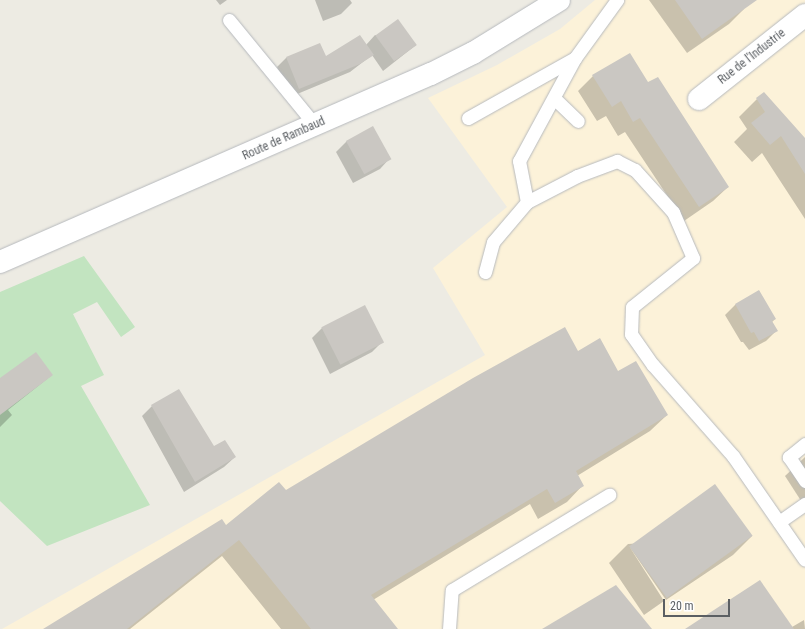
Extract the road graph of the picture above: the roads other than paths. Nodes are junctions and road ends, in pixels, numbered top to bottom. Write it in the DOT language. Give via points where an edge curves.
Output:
graph roads {
  1 [pos="559,0"];
  2 [pos="617,0"];
  3 [pos="805,15"];
  4 [pos="229,20"];
  5 [pos="575,58"];
  6 [pos="554,98"];
  7 [pos="699,99"];
  8 [pos="468,118"];
  9 [pos="578,121"];
  10 [pos="315,125"];
  11 [pos="527,202"];
  12 [pos="0,262"];
  13 [pos="485,272"];
  14 [pos="805,444"];
  15 [pos="805,481"];
  16 [pos="609,496"];
  17 [pos="805,504"];
  18 [pos="778,522"];
  19 [pos="805,560"];
  20 [pos="449,629"];
  1 -- 10 [label="street, Route de Rambaud" via="473,53"];
  2 -- 5 [label="lane"];
  3 -- 7 [label="street, Rue de l'Industrie"];
  4 -- 10 [label="lane"];
  5 -- 6 [label="lane"];
  5 -- 8 [label="lane"];
  6 -- 9 [label="lane"];
  6 -- 11 [label="lane" via="519,161"];
  10 -- 12 [label="street, Route de Rambaud"];
  11 -- 13 [label="lane" via="492,242"];
  11 -- 18 [label="lane" via="577,176 617,160 635,170 673,212 693,258 632,307 631,334 653,365 733,456"];
  14 -- 15 [label="lane" via="789,457"];
  16 -- 20 [label="lane" via="452,590"];
  17 -- 18 [label="lane"];
  18 -- 19 [label="lane"];
}
